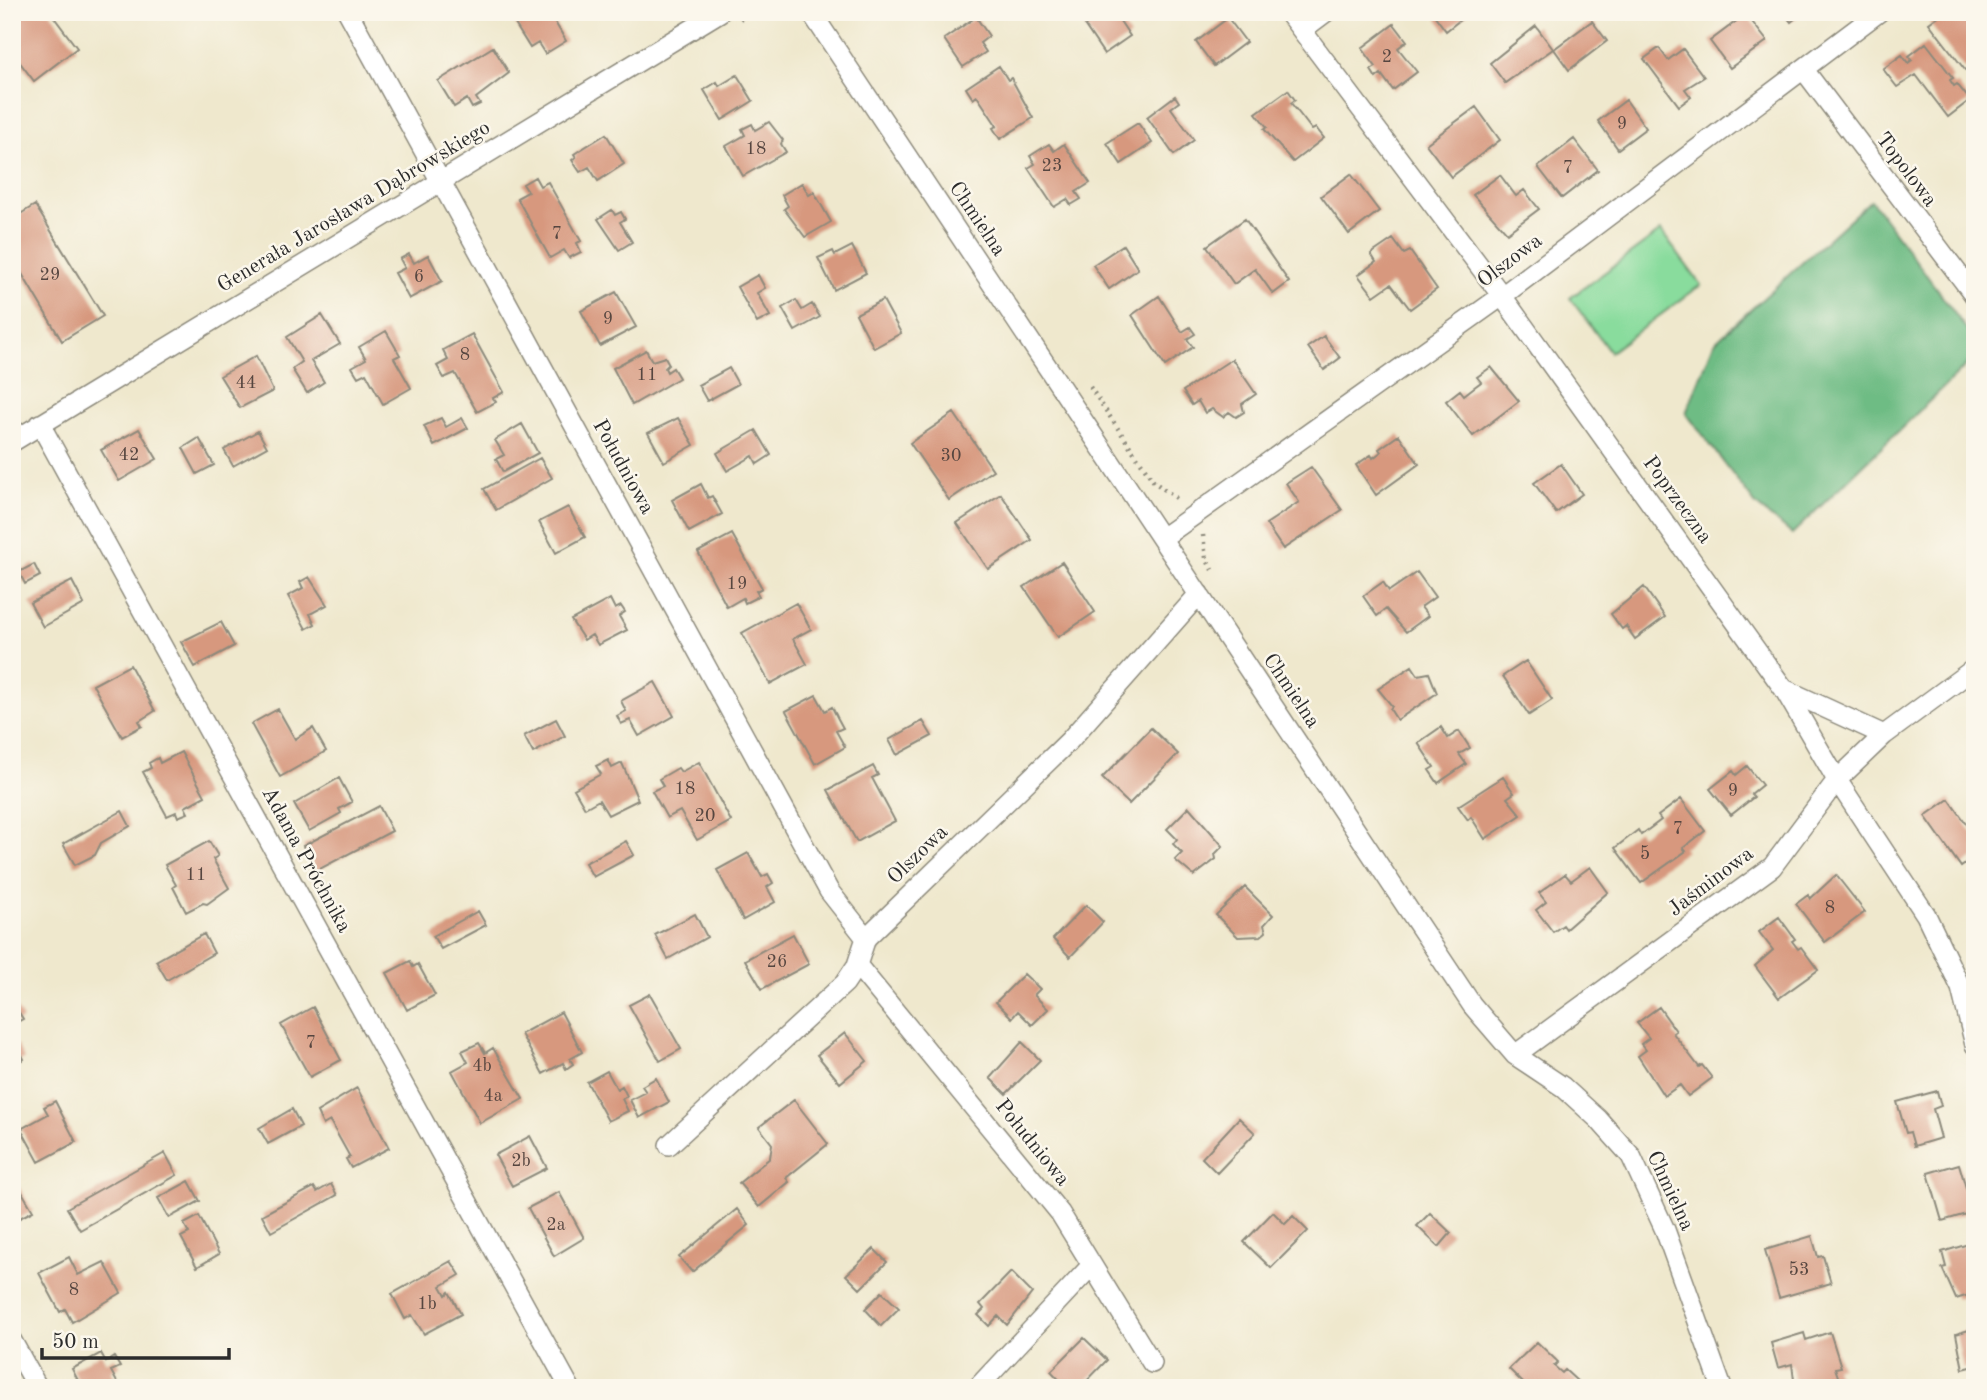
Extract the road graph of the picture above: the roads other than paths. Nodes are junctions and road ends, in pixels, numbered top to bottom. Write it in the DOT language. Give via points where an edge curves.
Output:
graph roads {
  1 [pos="348,12"];
  2 [pos="720,12"];
  3 [pos="811,12"];
  4 [pos="1288,12"];
  5 [pos="1326,12"];
  6 [pos="1879,12"];
  7 [pos="1302,30"];
  8 [pos="1804,70"];
  9 [pos="441,181"];
  10 [pos="1502,296"];
  11 [pos="1975,296"];
  12 [pos="40,424"];
  13 [pos="12,442"];
  14 [pos="1161,538"];
  15 [pos="1199,594"];
  16 [pos="1975,668"];
  17 [pos="1784,689"];
  18 [pos="1884,735"];
  19 [pos="1837,780"];
  20 [pos="866,938"];
  21 [pos="857,965"];
  22 [pos="1975,1045"];
  23 [pos="1515,1055"];
  24 [pos="669,1145"];
  25 [pos="1092,1265"];
  26 [pos="12,1341"];
  27 [pos="1152,1363"];
  28 [pos="980,1385"];
  29 [pos="38,1388"];
  30 [pos="570,1388"];
  31 [pos="1722,1388"];
  1 -- 9 [label="street, Południowa"];
  2 -- 9 [label="street, Generała Jarosława Dąbrowskiego"];
  3 -- 14 [label="street, Chmielna"];
  4 -- 7 [label="street, Poprzeczna"];
  5 -- 7 [label="street"];
  6 -- 8 [label="street, Olszowa"];
  7 -- 10 [label="street, Poprzeczna"];
  8 -- 10 [label="street, Olszowa"];
  8 -- 11 [label="street, Topolowa"];
  9 -- 12 [label="street, Generała Jarosława Dąbrowskiego"];
  9 -- 20 [label="street, Południowa" via="829,891"];
  10 -- 14 [label="street, Olszowa"];
  10 -- 17 [label="street, Poprzeczna"];
  12 -- 13 [label="street, Generała Jarosława Dąbrowskiego"];
  12 -- 30 [label="street, Adama Próchnika"];
  14 -- 15 [label="street, Chmielna"];
  15 -- 20 [label="street, Olszowa" via="1069,741"];
  15 -- 23 [label="street, Chmielna" via="1472,1005"];
  16 -- 18 [label="street, Jaśminowa"];
  17 -- 18 [label="street"];
  17 -- 19 [label="street, Poprzeczna"];
  18 -- 19 [label="street, Jaśminowa"];
  19 -- 22 [label="street, Poprzeczna" via="1926,915 1961,988"];
  19 -- 23 [label="street, Jaśminowa" via="1772,867"];
  20 -- 21 [label="street, Olszowa"];
  21 -- 24 [label="street, Olszowa" via="845,983"];
  21 -- 25 [label="street, Południowa" via="1060,1213"];
  23 -- 31 [label="street, Chmielna" via="1563,1087 1631,1156 1665,1230"];
  25 -- 27 [label="street, Południowa"];
  25 -- 28 [label="street"];
  26 -- 29 [label="street"];
}
